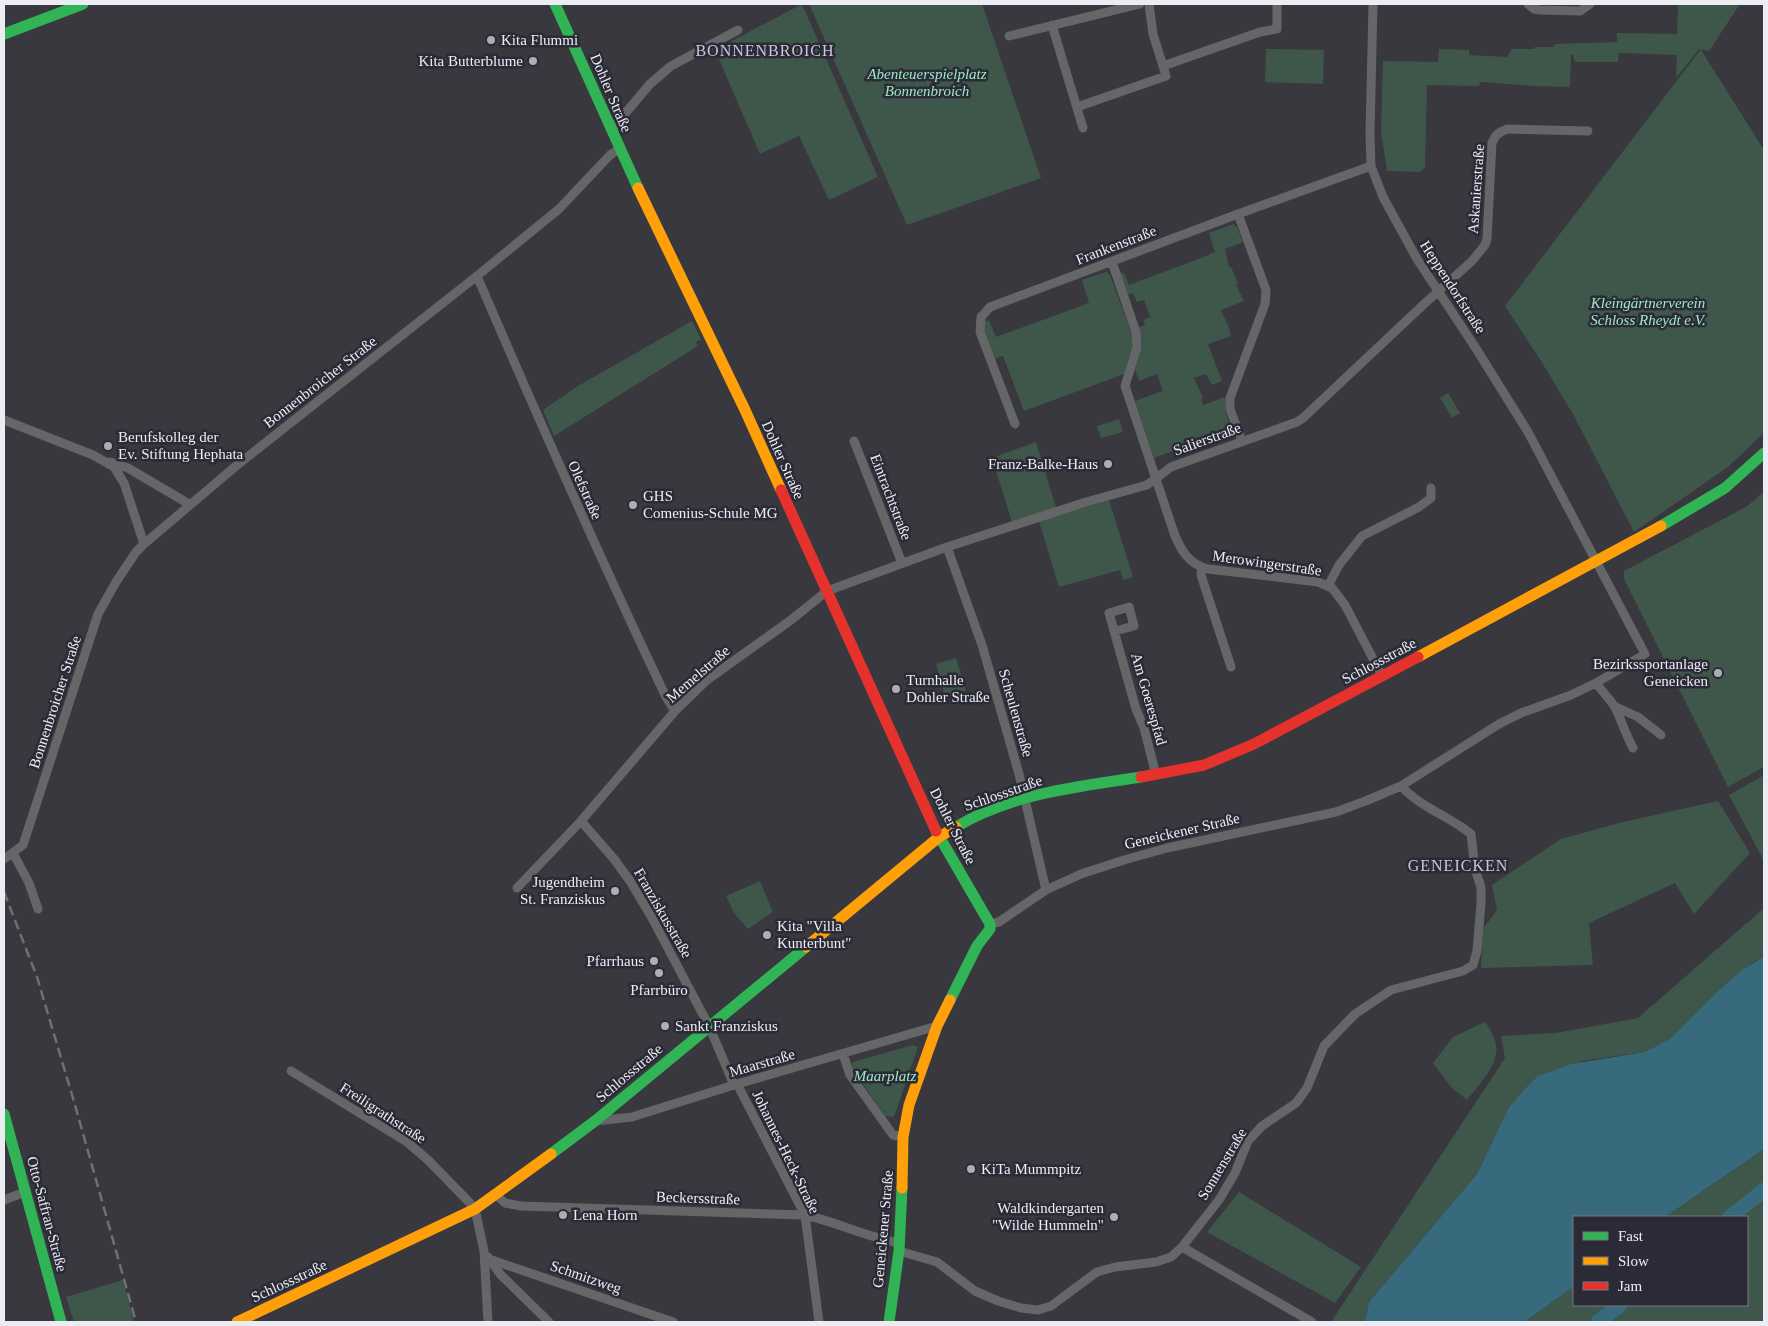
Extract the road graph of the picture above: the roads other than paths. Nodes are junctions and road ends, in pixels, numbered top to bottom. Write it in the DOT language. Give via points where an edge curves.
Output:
graph roads {
  1 [pos="83,4"];
  2 [pos="555,4"];
  3 [pos="1140,4"];
  4 [pos="1149,4"];
  5 [pos="1277,4"];
  6 [pos="1373,4"];
  7 [pos="1528,4"];
  8 [pos="1590,4"];
  9 [pos="1052,25"];
  10 [pos="738,30"];
  11 [pos="4,34"];
  12 [pos="1009,36"];
  13 [pos="1163,66"];
  14 [pos="1077,107"];
  15 [pos="1083,128"];
  16 [pos="611,130"];
  17 [pos="1588,131"];
  18 [pos="619,149"];
  19 [pos="1371,166"];
  20 [pos="1238,214"];
  21 [pos="1112,262"];
  22 [pos="477,276"];
  23 [pos="1439,291"];
  24 [pos="4,420"];
  25 [pos="1015,424"];
  26 [pos="854,441"];
  27 [pos="1242,441"];
  28 [pos="1764,453"];
  29 [pos="105,460"];
  30 [pos="1156,479"];
  31 [pos="1431,488"];
  32 [pos="189,504"];
  33 [pos="144,544"];
  34 [pos="947,547"];
  35 [pos="1598,562"];
  36 [pos="902,563"];
  37 [pos="1202,567"];
  38 [pos="1328,586"];
  39 [pos="827,591"];
  40 [pos="1115,631"];
  41 [pos="1231,667"];
  42 [pos="1382,676"];
  43 [pos="1596,683"];
  44 [pos="1616,707"];
  45 [pos="675,711"];
  46 [pos="1661,735"];
  47 [pos="1633,748"];
  48 [pos="1156,775"];
  49 [pos="1401,786"];
  50 [pos="1024,798"];
  51 [pos="581,821"];
  52 [pos="939,837"];
  53 [pos="13,853"];
  54 [pos="4,859"];
  55 [pos="517,888"];
  56 [pos="1046,890"];
  57 [pos="38,909"];
  58 [pos="990,924"];
  59 [pos="709,1026"];
  60 [pos="936,1026"];
  61 [pos="842,1054"];
  62 [pos="291,1071"];
  63 [pos="735,1084"];
  64 [pos="4,1114"];
  65 [pos="594,1121"];
  66 [pos="903,1138"];
  67 [pos="25,1192"];
  68 [pos="496,1195"];
  69 [pos="4,1200"];
  70 [pos="475,1209"];
  71 [pos="805,1215"];
  72 [pos="899,1247"];
  73 [pos="1182,1247"];
  74 [pos="484,1251"];
  75 [pos="489,1259"];
  76 [pos="61,1322"];
  77 [pos="237,1322"];
  78 [pos="488,1322"];
  79 [pos="549,1322"];
  80 [pos="672,1322"];
  81 [pos="819,1322"];
  82 [pos="889,1322"];
  83 [pos="1312,1322"];
  1 -- 11 [label="street"];
  2 -- 16 [label="street, Dohler Straße"];
  3 -- 9 [label="street"];
  4 -- 13 [label="street" via="1153,34"];
  5 -- 13 [label="street" via="1277,29"];
  6 -- 19 [label="street, Heppendorfstraße"];
  7 -- 8 [label="street" via="1540,10 1580,10"];
  9 -- 12 [label="street"];
  9 -- 14 [label="street"];
  10 -- 16 [label="street" via="671,66 650,84"];
  13 -- 14 [label="street" via="1166,76"];
  14 -- 15 [label="street"];
  16 -- 18 [label="street, Dohler Straße"];
  17 -- 23 [label="street, Askanierstraße" via="1507,129 1494,136 1485,245"];
  18 -- 22 [label="street, Bonnenbroicher Straße" via="559,209"];
  18 -- 39 [label="street, Dohler Straße" via="745,410"];
  19 -- 20 [label="street, Frankenstraße"];
  19 -- 23 [label="street, Heppendorfstraße" via="1395,220"];
  20 -- 21 [label="street, Frankenstraße"];
  20 -- 27 [label="street" via="1266,290 1265,304 1230,398 1230,409"];
  21 -- 25 [label="street, Frankenstraße" via="990,307 981,317 980,332"];
  21 -- 30 [label="street, Merowingerstraße" via="1136,332 1137,347 1124,386"];
  22 -- 32 [label="street, Bonnenbroicher Straße"];
  22 -- 45 [label="street, Olefstraße" via="611,581"];
  23 -- 27 [label="street, Salierstraße" via="1303,418"];
  23 -- 35 [label="street, Heppendorfstraße" via="1528,432"];
  24 -- 29 [label="street"];
  26 -- 36 [label="street, Eintrachtstraße"];
  27 -- 30 [label="street, Salierstraße" via="1171,467"];
  28 -- 35 [label="street, Schlossstraße" via="1725,488"];
  29 -- 32 [label="street" via="128,468"];
  29 -- 33 [label="street" via="114,466 124,483"];
  30 -- 34 [label="street, Salierstraße" via="1147,485"];
  30 -- 37 [label="street, Merowingerstraße" via="1178,543 1185,555"];
  31 -- 38 [label="street, Merowingerstraße" via="1431,498 1362,536 1339,565"];
  32 -- 33 [label="street, Bonnenbroicher Straße"];
  33 -- 53 [label="street, Bonnenbroicher Straße" via="116,582 98,614 23,845"];
  34 -- 36 [label="street, Memelstraße"];
  34 -- 50 [label="street, Scheulenstraße" via="982,645"];
  35 -- 42 [label="street, Schlossstraße"];
  35 -- 43 [label="street, Geneickener Straße" via="1645,654"];
  36 -- 39 [label="street, Memelstraße"];
  37 -- 38 [label="street, Merowingerstraße" via="1308,580"];
  37 -- 41 [label="street, Merowingerstraße" via="1201,575"];
  38 -- 42 [label="street, Merowingerstraße" via="1345,605"];
  39 -- 45 [label="street, Memelstraße" via="707,680"];
  39 -- 52 [label="street, Dohler Straße"];
  40 -- 48 [label="street, Am Goerespfad"];
  42 -- 48 [label="street, Schlossstraße" via="1228,756 1204,765"];
  43 -- 44 [label="street"];
  43 -- 49 [label="street, Geneickener Straße" via="1499,724"];
  44 -- 46 [label="street" via="1638,717"];
  44 -- 47 [label="street"];
  45 -- 51 [label="street, Memelstraße"];
  48 -- 50 [label="street, Schlossstraße"];
  49 -- 56 [label="street, Geneickener Straße" via="1336,812 1124,860"];
  49 -- 73 [label="street, Sonnenstraße" via="1410,797 1471,834 1482,903 1473,965 1463,971 1391,990 1355,1014 1324,1046 1307,1088 1296,1103 1262,1126 1248,1141 1219,1200"];
  50 -- 52 [label="street, Schlossstraße" via="964,822"];
  50 -- 56 [label="street, Scheulenstraße"];
  51 -- 55 [label="street, Memelstraße"];
  51 -- 59 [label="street, Franziskusstraße" via="630,881"];
  52 -- 58 [label="street, Dohler Straße"];
  52 -- 59 [label="street, Schlossstraße"];
  53 -- 54 [label="street, Bonnenbroicher Straße"];
  53 -- 57 [label="street"];
  56 -- 58 [label="street, Geneickener Straße" via="999,922"];
  58 -- 60 [label="street, Geneickener Straße"];
  59 -- 63 [label="street, Johannes-Heck-Straße"];
  59 -- 65 [label="street, Schlossstraße"];
  60 -- 61 [label="street, Maarstraße"];
  60 -- 66 [label="street, Geneickener Straße" via="909,1105"];
  61 -- 63 [label="street, Maarstraße"];
  61 -- 66 [label="street" via="850,1075 893,1134"];
  62 -- 70 [label="street, Freiligrathstraße" via="407,1142"];
  63 -- 65 [label="street, Maarstraße" via="632,1117"];
  63 -- 71 [label="street, Johannes-Heck-Straße"];
  64 -- 67 [label="street, Otto-Saffran-Straße"];
  65 -- 68 [label="street, Schlossstraße"];
  66 -- 72 [label="street, Geneickener Straße"];
  67 -- 69 [label="street"];
  67 -- 76 [label="street, Otto-Saffran-Straße"];
  68 -- 70 [label="street, Schlossstraße"];
  68 -- 71 [label="street, Beckersstraße" via="505,1203 521,1206"];
  70 -- 74 [label="street"];
  70 -- 77 [label="street, Schlossstraße"];
  71 -- 72 [label="street, Beckersstraße"];
  71 -- 81 [label="street, Johannes-Heck-Straße"];
  72 -- 73 [label="street, Sonnenstraße" via="937,1262 975,1291 1021,1308 1038,1310 1051,1306 1097,1272 1156,1262 1171,1257"];
  72 -- 82 [label="street, Geneickener Straße"];
  73 -- 83 [label="street"];
  74 -- 75 [label="street"];
  74 -- 78 [label="street"];
  75 -- 79 [label="street"];
  75 -- 80 [label="street, Schmitzweg"];
}
